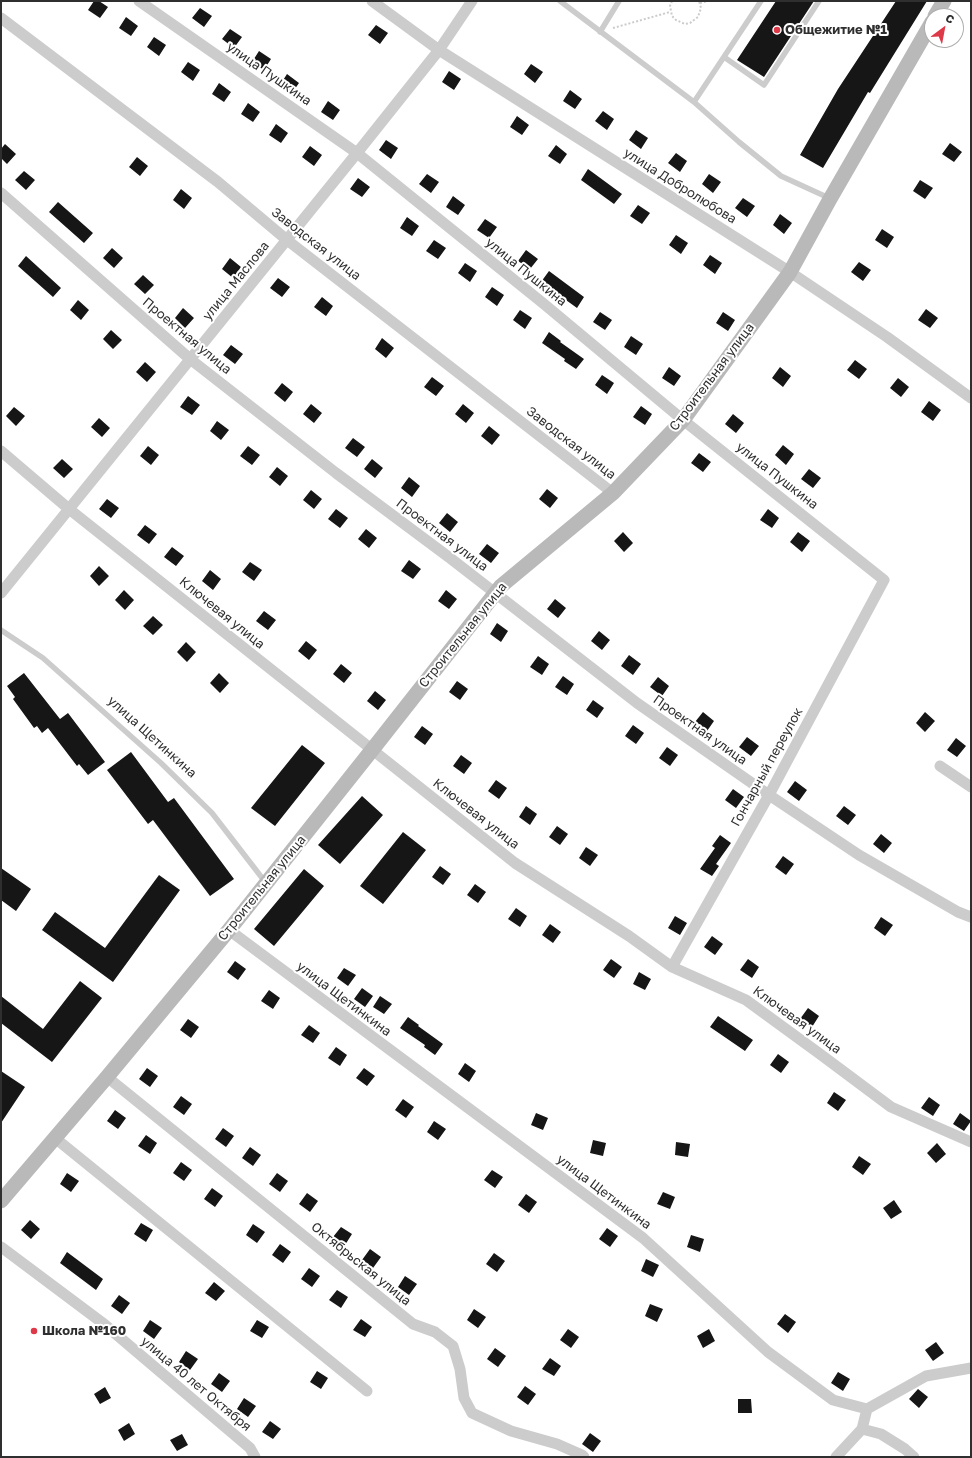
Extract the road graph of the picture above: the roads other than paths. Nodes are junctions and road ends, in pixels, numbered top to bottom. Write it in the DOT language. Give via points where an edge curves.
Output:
graph roads {
  1 [pos="139,1"];
  2 [pos="372,1"];
  3 [pos="472,1"];
  4 [pos="560,1"];
  5 [pos="619,1"];
  6 [pos="762,1"];
  7 [pos="819,1"];
  8 [pos="1,18"];
  9 [pos="600,32"];
  10 [pos="924,36"];
  11 [pos="439,50"];
  12 [pos="724,57"];
  13 [pos="694,102"];
  14 [pos="357,153"];
  15 [pos="1,193"];
  16 [pos="830,199"];
  17 [pos="287,240"];
  18 [pos="790,272"];
  19 [pos="190,359"];
  20 [pos="971,398"];
  21 [pos="683,420"];
  22 [pos="1,451"];
  23 [pos="613,493"];
  24 [pos="69,509"];
  25 [pos="884,580"];
  26 [pos="1,593"];
  27 [pos="495,593"];
  28 [pos="1,630"];
  29 [pos="372,750"];
  30 [pos="940,766"];
  31 [pos="971,787"];
  32 [pos="769,795"];
  33 [pos="266,883"];
  34 [pos="971,917"];
  35 [pos="229,930"];
  36 [pos="672,967"];
  37 [pos="107,1077"];
  38 [pos="55,1138"];
  39 [pos="971,1142"];
  40 [pos="1,1200"];
  41 [pos="1,1248"];
  42 [pos="971,1368"];
  43 [pos="367,1391"];
  44 [pos="867,1409"];
  45 [pos="862,1429"];
  46 [pos="255,1457"];
  47 [pos="584,1457"];
  48 [pos="836,1457"];
  49 [pos="914,1457"];
  1 -- 14 [label="street, улица Пушкина"];
  2 -- 11 [label="street, улица Добролюбова"];
  3 -- 11 [label="street, улица Маслова"];
  4 -- 9 [label="lane"];
  5 -- 9 [label="lane"];
  6 -- 12 [label="lane"];
  7 -- 12 [label="lane" via="764,85"];
  8 -- 17 [label="street, Заводская улица" via="218,182"];
  9 -- 13 [label="lane"];
  10 -- 16 [label="street, Строительная улица"];
  11 -- 14 [label="street, улица Маслова"];
  11 -- 18 [label="street, улица Добролюбова"];
  12 -- 13 [label="lane"];
  13 -- 16 [label="lane" via="781,176"];
  14 -- 17 [label="street, улица Маслова"];
  14 -- 21 [label="street, улица Пушкина"];
  15 -- 19 [label="street, Проектная улица"];
  16 -- 18 [label="street, Строительная улица"];
  17 -- 19 [label="street, улица Маслова"];
  17 -- 23 [label="street, Заводская улица"];
  18 -- 20 [label="street, улица Добролюбова" via="887,337"];
  18 -- 21 [label="street, Строительная улица"];
  19 -- 24 [label="street, улица Маслова"];
  19 -- 27 [label="street, Проектная улица"];
  21 -- 23 [label="street, Строительная улица"];
  21 -- 25 [label="street, улица Пушкина"];
  22 -- 24 [label="street, Ключевая улица"];
  23 -- 27 [label="street, Строительная улица"];
  24 -- 26 [label="street, улица Маслова"];
  24 -- 29 [label="street, Ключевая улица"];
  25 -- 32 [label="street, Гончарный переулок"];
  27 -- 29 [label="street, Строительная улица"];
  27 -- 32 [label="street, Проектная улица" via="636,703"];
  28 -- 33 [label="lane, улица Щетинкина" via="43,658 162,763 212,813"];
  29 -- 33 [label="street, Строительная улица"];
  29 -- 36 [label="street, Ключевая улица" via="515,863 629,936"];
  30 -- 31 [label="street"];
  32 -- 34 [label="street, Проектная улица" via="859,855"];
  32 -- 36 [label="street, Гончарный переулок"];
  33 -- 35 [label="street, Строительная улица"];
  35 -- 37 [label="street, Строительная улица"];
  35 -- 44 [label="street, улица Щетинкина" via="643,1238 768,1352 833,1400"];
  36 -- 39 [label="street, Ключевая улица" via="746,1000 891,1107"];
  37 -- 38 [label="street, Строительная улица"];
  37 -- 47 [label="street, Октябрьская улица" via="413,1324 435,1332 453,1346 460,1369 464,1398 472,1414 511,1431 557,1444"];
  38 -- 40 [label="street, Строительная улица"];
  38 -- 43 [label="street"];
  41 -- 46 [label="street, улица 40 лет Октября" via="104,1324 250,1448"];
  42 -- 44 [label="street" via="926,1376"];
  44 -- 45 [label="street"];
  45 -- 48 [label="street"];
  45 -- 49 [label="street" via="881,1434"];
}
